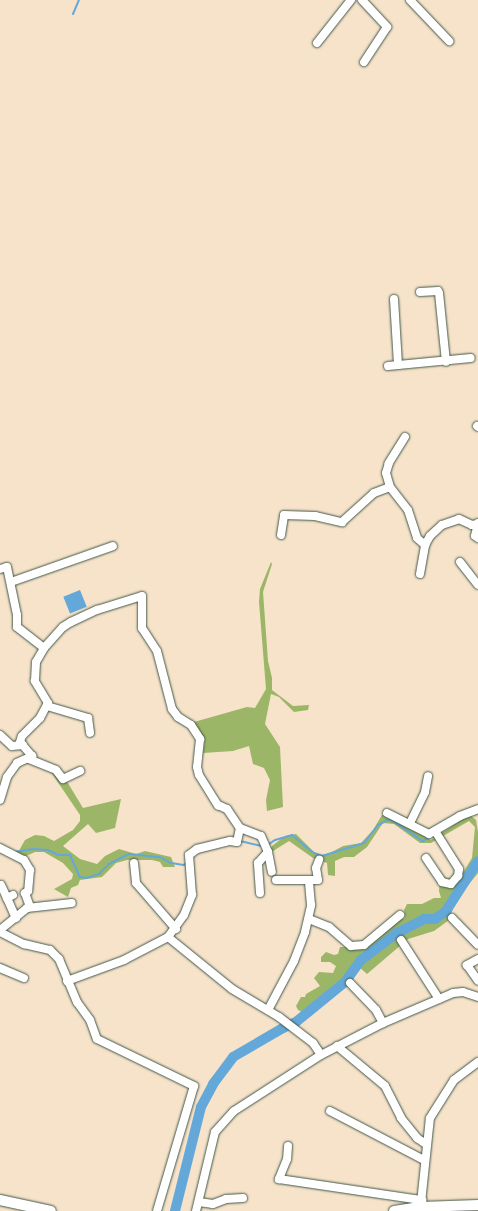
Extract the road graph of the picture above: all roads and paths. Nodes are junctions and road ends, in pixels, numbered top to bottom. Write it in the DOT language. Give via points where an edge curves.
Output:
graph roads {
  1 [pos="351,0"];
  2 [pos="362,0"];
  3 [pos="410,0"];
  4 [pos="450,41"];
  5 [pos="317,43"];
  6 [pos="364,62"];
  7 [pos="420,292"];
  8 [pos="394,299"];
  9 [pos="471,358"];
  10 [pos="446,362"];
  11 [pos="398,365"];
  12 [pos="388,366"];
  13 [pos="406,437"];
  14 [pos="390,486"];
  15 [pos="478,524"];
  16 [pos="281,535"];
  17 [pos="478,538"];
  18 [pos="425,545"];
  19 [pos="113,546"];
  20 [pos="460,562"];
  21 [pos="0,569"];
  22 [pos="420,574"];
  23 [pos="12,582"];
  24 [pos="478,585"];
  25 [pos="44,648"];
  26 [pos="47,706"];
  27 [pos="90,733"];
  28 [pos="0,736"];
  29 [pos="23,745"];
  30 [pos="29,759"];
  31 [pos="80,772"];
  32 [pos="428,776"];
  33 [pos="0,800"];
  34 [pos="478,809"];
  35 [pos="387,813"];
  36 [pos="410,823"];
  37 [pos="240,828"];
  38 [pos="435,830"];
  39 [pos="0,848"];
  40 [pos="268,852"];
  41 [pos="426,858"];
  42 [pos="319,860"];
  43 [pos="134,863"];
  44 [pos="272,872"];
  45 [pos="276,880"];
  46 [pos="308,881"];
  47 [pos="1,885"];
  48 [pos="260,893"];
  49 [pos="72,903"];
  50 [pos="30,907"];
  51 [pos="400,915"];
  52 [pos="16,918"];
  53 [pos="452,918"];
  54 [pos="309,919"];
  55 [pos="176,929"];
  56 [pos="0,931"];
  57 [pos="168,937"];
  58 [pos="401,940"];
  59 [pos="478,945"];
  60 [pos="478,959"];
  61 [pos="0,968"];
  62 [pos="24,978"];
  63 [pos="67,981"];
  64 [pos="478,981"];
  65 [pos="350,983"];
  66 [pos="478,988"];
  67 [pos="475,996"];
  68 [pos="439,999"];
  69 [pos="268,1010"];
  70 [pos="383,1023"];
  71 [pos="337,1046"];
  72 [pos="321,1054"];
  73 [pos="478,1062"];
  74 [pos="330,1111"];
  75 [pos="426,1144"];
  76 [pos="288,1146"];
  77 [pos="424,1160"];
  78 [pos="243,1198"];
  79 [pos="0,1200"];
  80 [pos="199,1202"];
  81 [pos="421,1203"];
  82 [pos="478,1205"];
  83 [pos="51,1211"];
  84 [pos="157,1211"];
  85 [pos="196,1211"];
  86 [pos="394,1211"];
  1 -- 5 [label="street"];
  2 -- 6 [label="street" via="387,27"];
  3 -- 4 [label="street"];
  7 -- 10 [label="street" via="439,293"];
  8 -- 11 [label="street"];
  9 -- 10 [label="street"];
  10 -- 11 [label="street"];
  11 -- 12 [label="street"];
  13 -- 14 [label="street" via="386,468"];
  14 -- 16 [label="street" via="374,493 342,522 315,516 284,515"];
  14 -- 18 [label="street" via="408,510 417,538"];
  15 -- 17 [label="street" via="475,536"];
  15 -- 18 [label="street" via="459,519 442,525"];
  18 -- 22 [label="street"];
  19 -- 23 [label="street"];
  20 -- 24 [label="street"];
  21 -- 23 [label="street" via="7,567"];
  23 -- 25 [label="street" via="17,627"];
  25 -- 26 [label="street" via="36,662 35,680 44,693"];
  25 -- 37 [label="street" via="71,622 142,596 142,628 157,651 172,709 191,725 200,738 199,775 218,805 227,809"];
  26 -- 27 [label="street" via="88,718"];
  26 -- 29 [label="street" via="22,736 20,742"];
  28 -- 29 [label="street" via="12,746"];
  29 -- 30 [label="street" via="32,756"];
  30 -- 31 [label="street" via="56,770 63,779"];
  30 -- 33 [label="street" via="17,763 7,777"];
  32 -- 36 [label="street" via="425,792"];
  34 -- 38 [label="street"];
  35 -- 36 [label="street"];
  36 -- 38 [label="street" via="429,834"];
  37 -- 40 [label="street" via="261,836"];
  37 -- 55 [label="street" via="238,842 197,849 189,855 192,896"];
  38 -- 41 [label="street" via="459,869 458,876 451,884 442,882"];
  39 -- 50 [label="street" via="24,860 30,870 28,891 25,893"];
  40 -- 44 [label="street"];
  40 -- 48 [label="street" via="258,863"];
  42 -- 46 [label="street" via="316,868 318,880"];
  43 -- 55 [label="street" via="136,883"];
  45 -- 46 [label="street"];
  46 -- 54 [label="street"];
  47 -- 52 [label="street" via="10,897"];
  49 -- 50 [label="street"];
  50 -- 52 [label="street"];
  51 -- 54 [label="street" via="364,945 351,946 329,927"];
  52 -- 56 [label="street"];
  53 -- 59 [label="street"];
  54 -- 69 [label="street" via="294,961"];
  55 -- 57 [label="street"];
  56 -- 63 [label="street" via="24,944 50,950 59,959"];
  57 -- 63 [label="street" via="124,960"];
  57 -- 69 [label="street" via="232,989"];
  58 -- 68 [label="street"];
  60 -- 64 [label="street" via="467,965"];
  61 -- 62 [label="street"];
  63 -- 84 [label="street" via="90,1020 97,1039 194,1086"];
  65 -- 70 [label="street" via="371,1004"];
  66 -- 67 [label="street"];
  67 -- 68 [label="street" via="463,992"];
  68 -- 70 [label="street"];
  69 -- 72 [label="street" via="313,1043"];
  70 -- 71 [label="street"];
  71 -- 72 [label="street"];
  71 -- 75 [label="street" via="384,1086 401,1118"];
  72 -- 80 [label="street" via="224,1120 215,1132"];
  73 -- 75 [label="street" via="448,1088 430,1118"];
  74 -- 77 [label="street"];
  75 -- 77 [label="street"];
  76 -- 81 [label="street" via="279,1179"];
  77 -- 81 [label="street"];
  78 -- 80 [label="street" via="213,1204"];
  79 -- 83 [label="main road"];
  80 -- 85 [label="street"];
  81 -- 82 [label="main road"];
  81 -- 86 [label="main road"];
}
